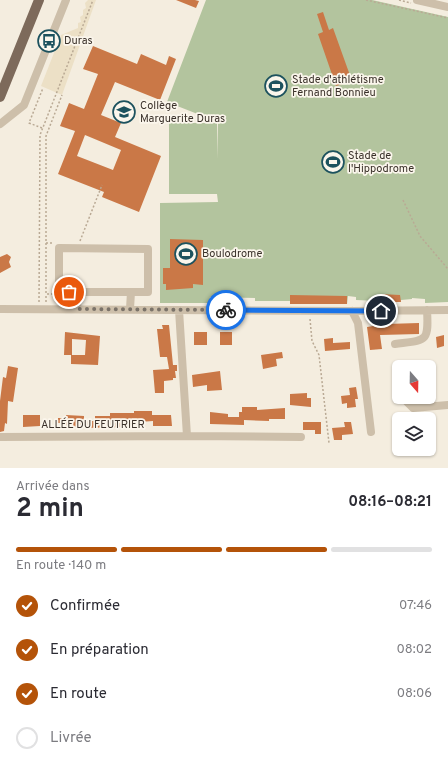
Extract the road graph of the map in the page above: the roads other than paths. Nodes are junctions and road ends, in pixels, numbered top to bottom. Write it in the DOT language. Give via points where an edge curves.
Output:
graph roads {
  1 [pos="39,0"];
  2 [pos="66,0"];
  3 [pos="417,0"];
  4 [pos="448,7"];
  5 [pos="0,97"];
  6 [pos="0,124"];
  7 [pos="78,292"];
  8 [pos="131,292"];
  9 [pos="0,309"];
  10 [pos="77,309"];
  11 [pos="130,309"];
  12 [pos="179,310"];
  13 [pos="427,310"];
  14 [pos="448,310"];
  15 [pos="352,311"];
  16 [pos="395,344"];
  17 [pos="409,404"];
  18 [pos="448,405"];
  19 [pos="371,432"];
  20 [pos="187,436"];
  21 [pos="0,437"];
  22 [pos="300,437"];
  1 -- 5 [label="main road"];
  2 -- 6 [label="street" via="24,105"];
  3 -- 4 [label="street"];
  7 -- 8 [label="street"];
  7 -- 8 [label="street" via="59,292 59,248 148,249 148,292"];
  7 -- 10 [label="street"];
  8 -- 11 [label="street"];
  9 -- 10 [label="street"];
  10 -- 11 [label="street"];
  11 -- 12 [label="street"];
  12 -- 15 [label="street"];
  12 -- 20 [label="street"];
  13 -- 14 [label="street"];
  13 -- 15 [label="street"];
  13 -- 16 [label="street" via="428,332 425,338"];
  15 -- 19 [label="street" via="358,323"];
  17 -- 18 [label="street" via="413,408"];
  20 -- 21 [label="street, ALLÉE DU FEUTRIER"];
  20 -- 22 [label="street, ALLÉE DU FEUTRIER"];
}
